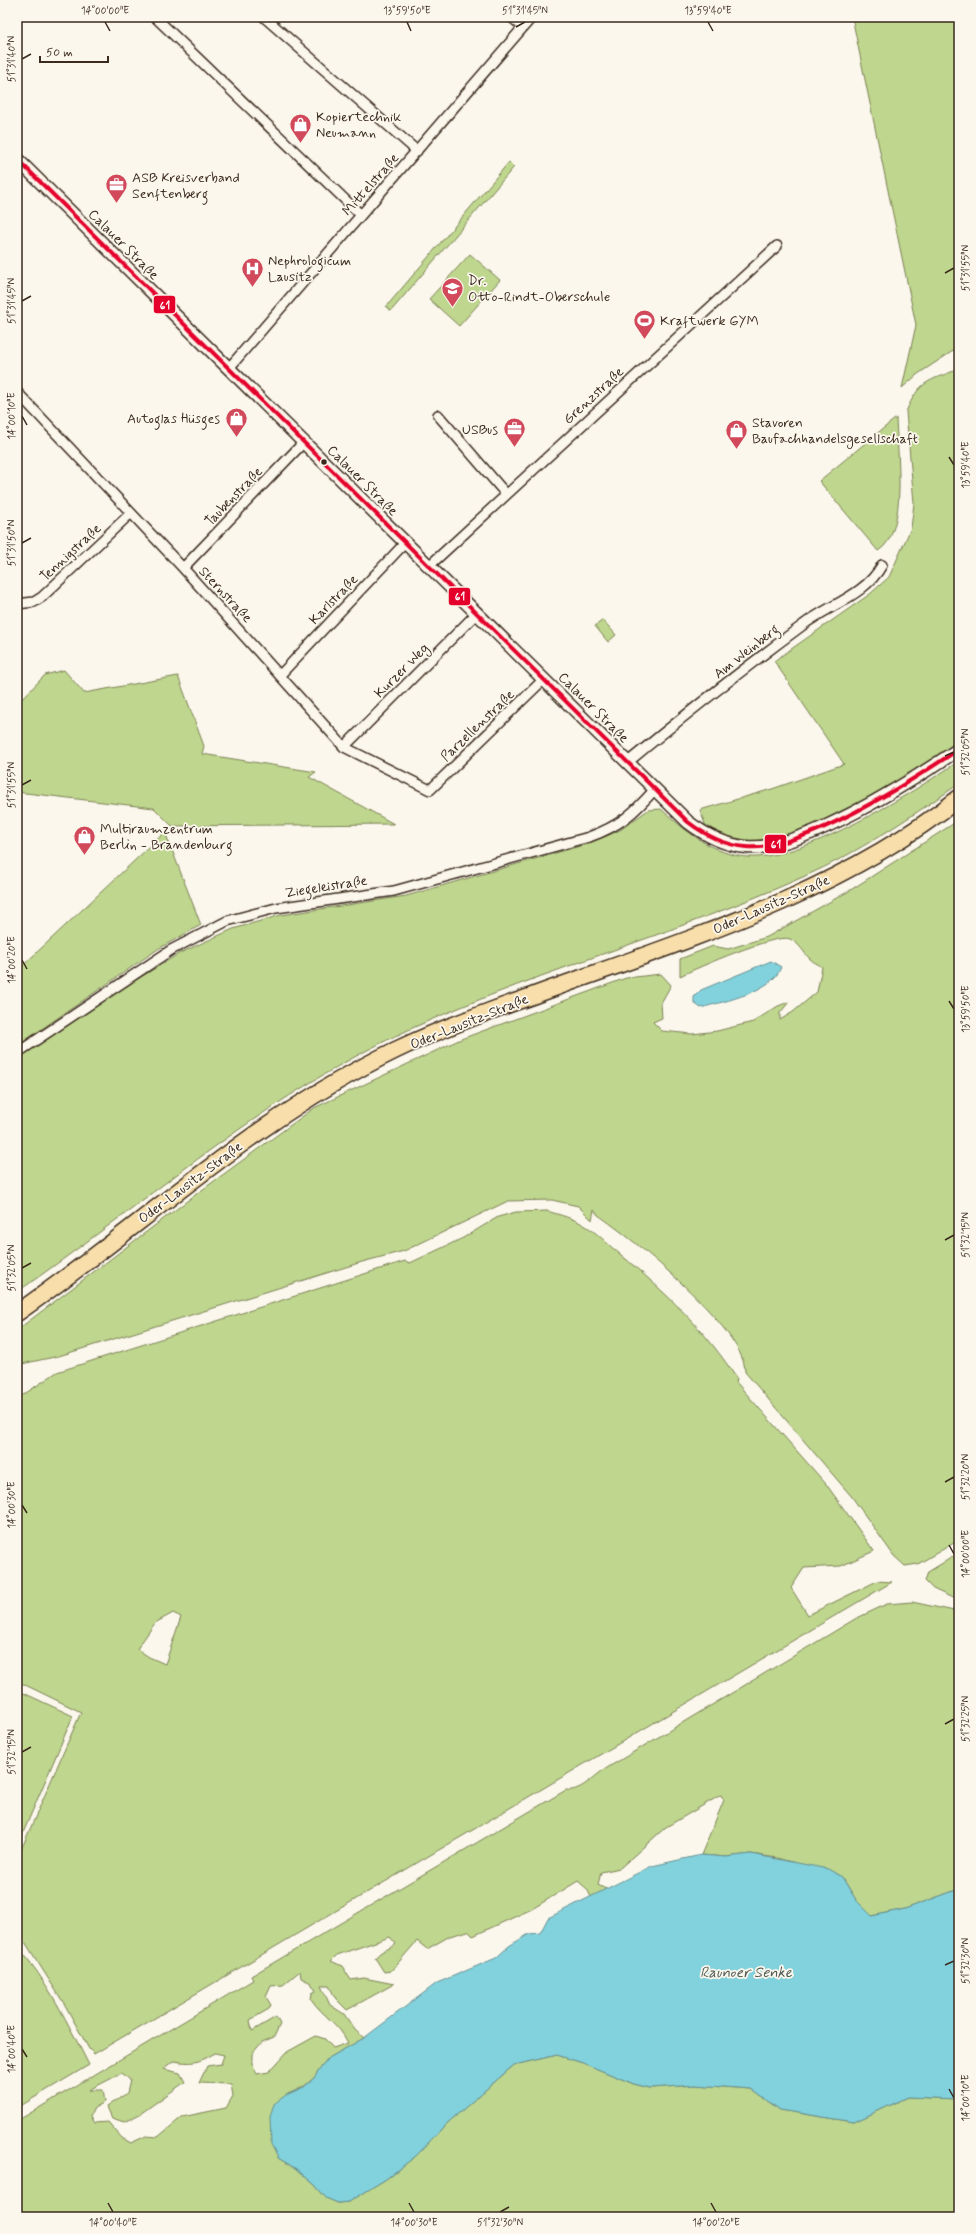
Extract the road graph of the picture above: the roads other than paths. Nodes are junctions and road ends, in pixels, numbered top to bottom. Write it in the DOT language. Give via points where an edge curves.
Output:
graph roads {
  1 [pos="155,17"];
  2 [pos="264,17"];
  3 [pos="511,17"];
  4 [pos="532,17"];
  5 [pos="523,27"];
  6 [pos="416,151"];
  7 [pos="17,159"];
  8 [pos="361,215"];
  9 [pos="777,246"];
  10 [pos="229,368"];
  11 [pos="17,392"];
  12 [pos="438,415"];
  13 [pos="303,443"];
  14 [pos="506,494"];
  15 [pos="131,513"];
  16 [pos="405,543"];
  17 [pos="882,565"];
  18 [pos="429,566"];
  19 [pos="183,568"];
  20 [pos="21,604"];
  21 [pos="477,613"];
  22 [pos="281,674"];
  23 [pos="544,679"];
  24 [pos="344,747"];
  25 [pos="959,749"];
  26 [pos="628,762"];
  27 [pos="655,789"];
  28 [pos="430,790"];
  29 [pos="959,798"];
  30 [pos="17,1053"];
  31 [pos="17,1313"];
  1 -- 8 [label="street"];
  2 -- 6 [label="street"];
  3 -- 5 [label="street"];
  4 -- 5 [label="street, Mittelstraße"];
  5 -- 6 [label="street, Mittelstraße"];
  6 -- 8 [label="street, Mittelstraße"];
  7 -- 10 [label="street, Calauer Straße"];
  8 -- 10 [label="street, Mittelstraße"];
  9 -- 14 [label="street, Grenzstraße"];
  10 -- 13 [label="street, Calauer Straße"];
  11 -- 15 [label="street, Sternstraße"];
  12 -- 14 [label="street"];
  13 -- 16 [label="street, Calauer Straße"];
  13 -- 19 [label="street, Taubenstraße"];
  14 -- 18 [label="street, Grenzstraße"];
  15 -- 19 [label="street, Sternstraße"];
  15 -- 20 [label="street, Tennigstraße" via="42,597 34,602"];
  16 -- 18 [label="street, Calauer Straße"];
  16 -- 22 [label="street, Karlstraße"];
  17 -- 26 [label="street, Am Weinberg" via="863,588 804,624"];
  18 -- 21 [label="street, Calauer Straße"];
  19 -- 22 [label="street, Sternstraße"];
  21 -- 23 [label="street, Calauer Straße"];
  21 -- 24 [label="street, Kurzer Weg"];
  22 -- 24 [label="street, Sternstraße"];
  23 -- 26 [label="street, Calauer Straße"];
  23 -- 28 [label="street, Parzellenstraße"];
  24 -- 28 [label="street, Sternstraße"];
  25 -- 27 [label="street, Calauer Straße" via="881,798 845,817 786,841 762,847 729,844 710,836 688,822"];
  26 -- 27 [label="street, Calauer Straße"];
  27 -- 30 [label="street, Ziegeleistraße" via="635,812 617,825 589,837 394,891 276,908 227,921 171,950"];
  29 -- 31 [label="highway, Oder-Lausitz-Straße" via="893,843 820,884 743,918 462,1022 396,1050 310,1096 254,1133"];
}
